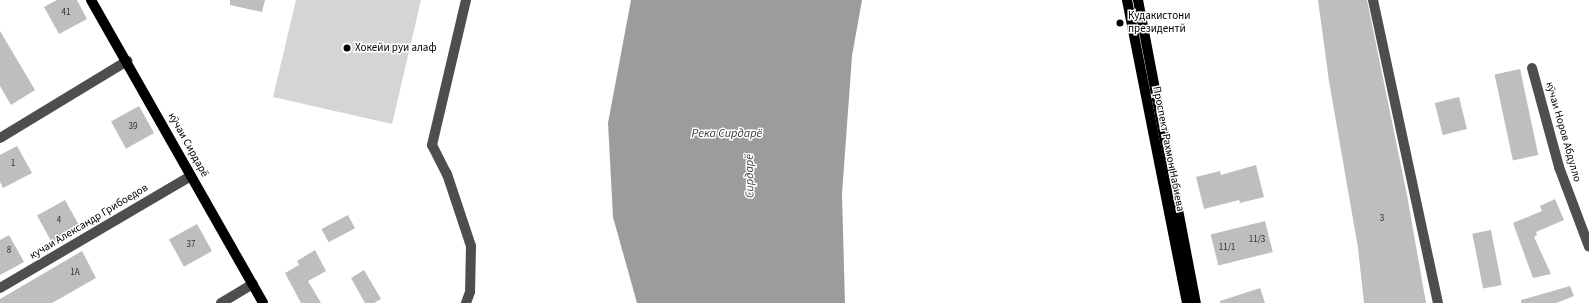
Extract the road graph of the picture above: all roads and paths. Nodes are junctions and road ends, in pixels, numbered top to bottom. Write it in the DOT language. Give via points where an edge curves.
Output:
graph roads {
  1 [pos="91,0"];
  2 [pos="466,0"];
  3 [pos="1126,0"];
  4 [pos="1138,0"];
  5 [pos="1373,0"];
  6 [pos="127,61"];
  7 [pos="1532,68"];
  8 [pos="0,138"];
  9 [pos="191,176"];
  10 [pos="1589,247"];
  11 [pos="253,284"];
  12 [pos="0,288"];
  13 [pos="221,303"];
  14 [pos="263,303"];
  15 [pos="466,303"];
  16 [pos="1186,303"];
  17 [pos="1196,303"];
  18 [pos="1438,303"];
  1 -- 6 [label="main road, кӯчаи Сирдарё"];
  2 -- 15 [label="street" via="432,145 447,174 471,246 470,292"];
  3 -- 16 [label="main road, Проспект Рахмон Набиева"];
  4 -- 17 [label="main road, Проспект Рахмон Набиева"];
  5 -- 18 [label="street"];
  6 -- 8 [label="street"];
  6 -- 9 [label="main road, кӯчаи Сирдарё"];
  7 -- 10 [label="street, кӯчаи Норов Абдулло" via="1559,167"];
  9 -- 11 [label="main road, кӯчаи Сирдарё"];
  9 -- 12 [label="street, кучаи Александр Грибоедов"];
  11 -- 13 [label="street"];
  11 -- 14 [label="main road, кӯчаи Сирдарё"];
}
